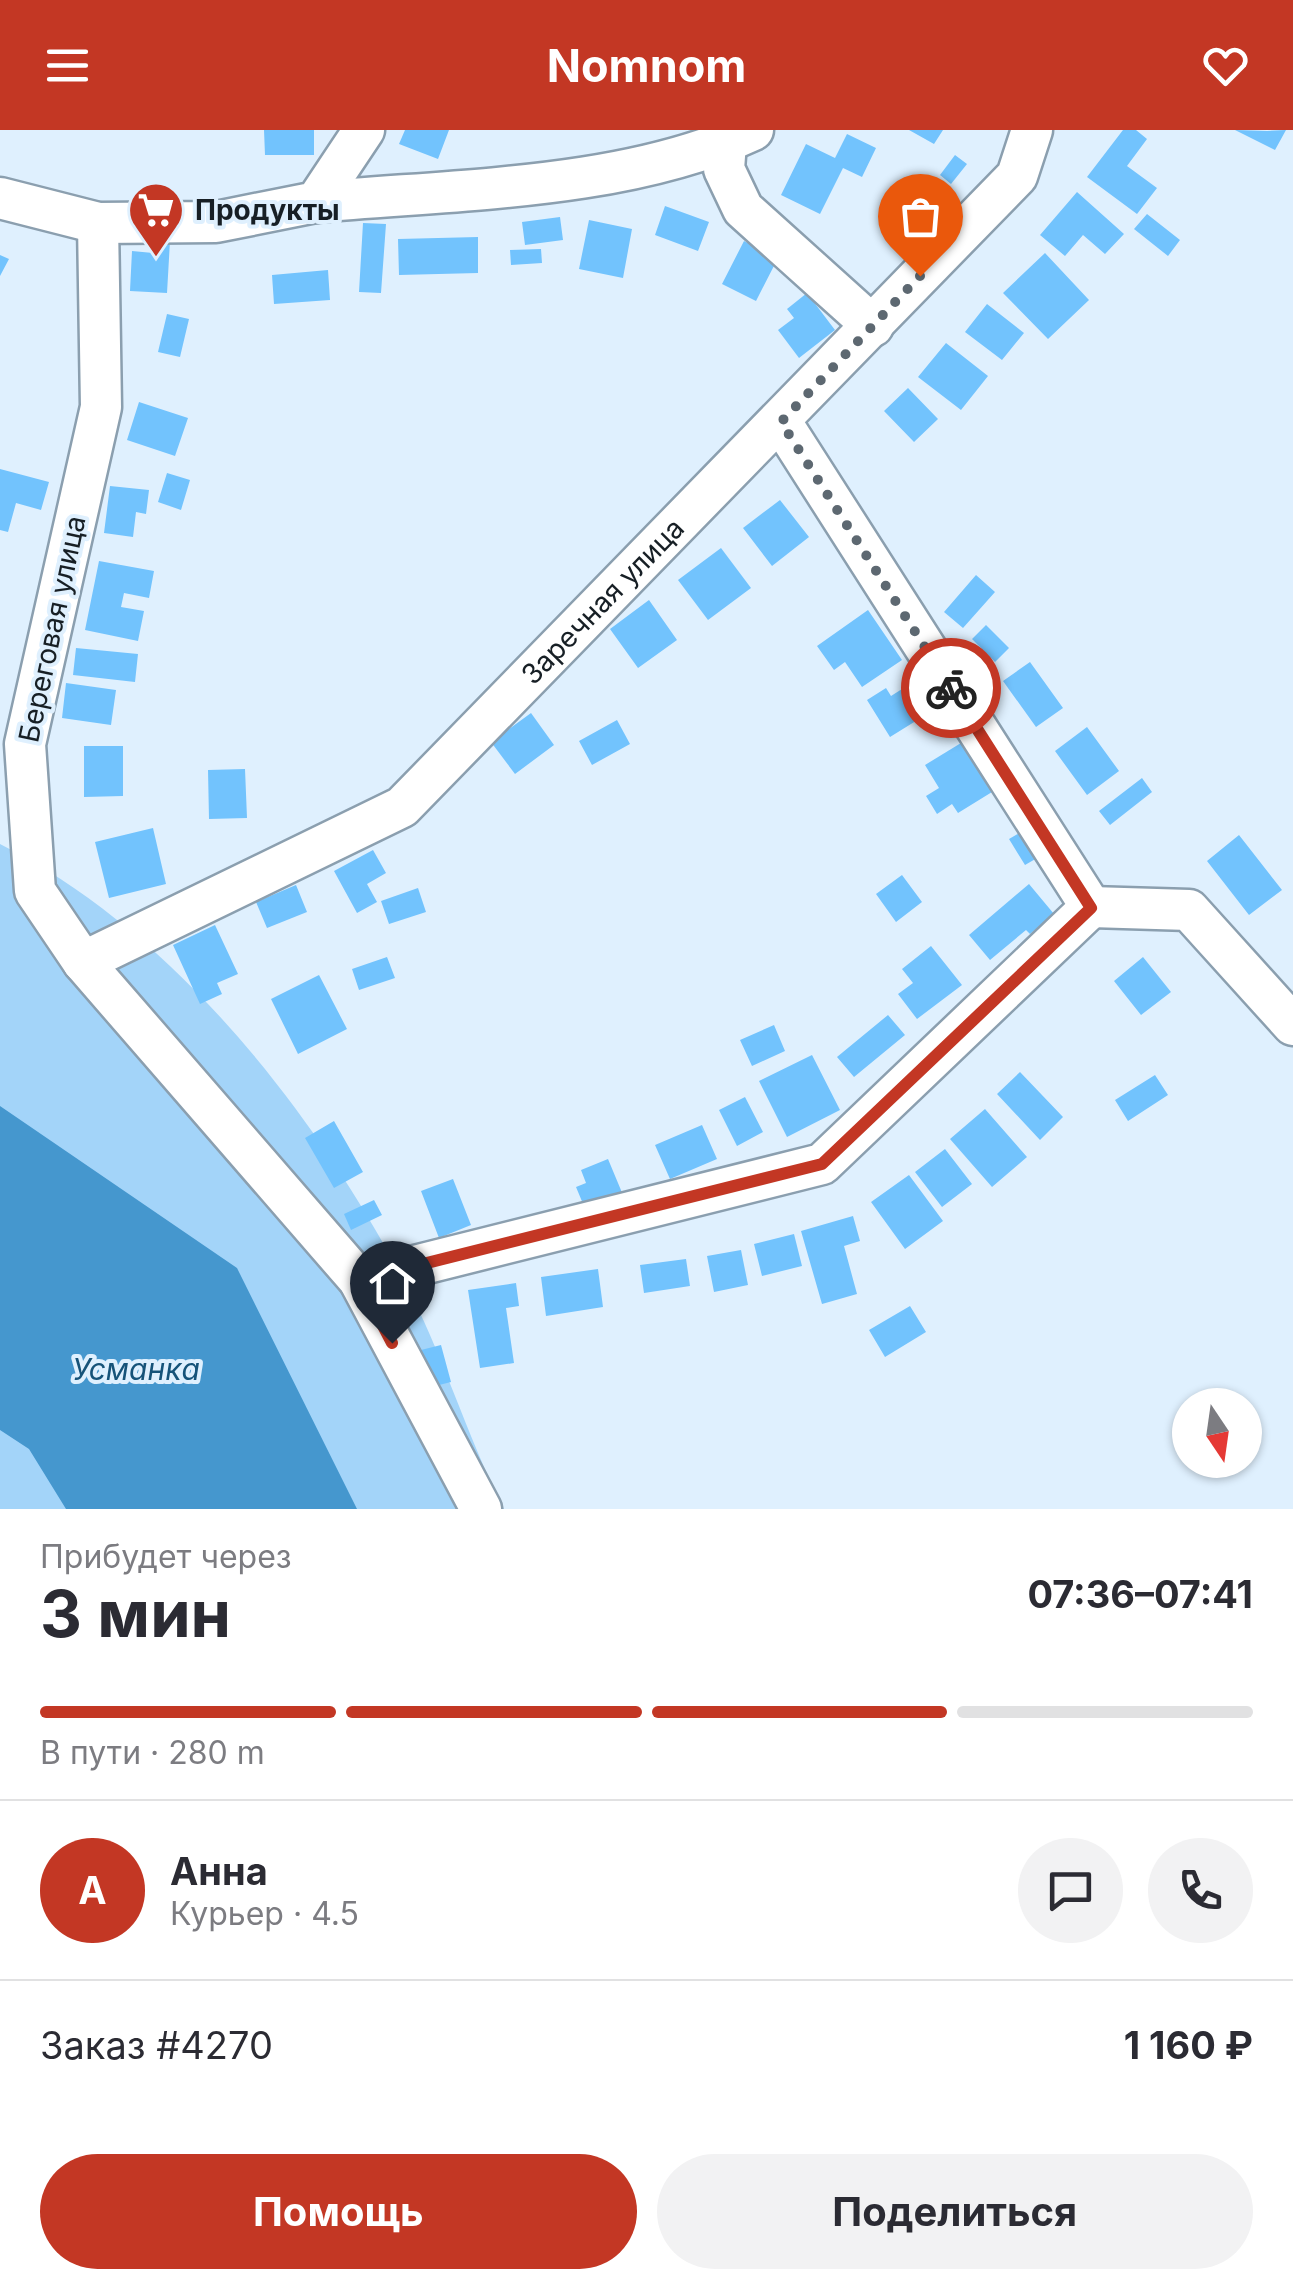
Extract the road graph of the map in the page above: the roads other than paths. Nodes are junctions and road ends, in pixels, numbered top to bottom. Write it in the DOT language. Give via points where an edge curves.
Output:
graph roads {
  1 [pos="364,130"];
  2 [pos="1032,130"];
  3 [pos="739,136"];
  4 [pos="0,198"];
  5 [pos="316,202"];
  6 [pos="98,223"];
  7 [pos="872,326"];
  8 [pos="781,422"];
  9 [pos="1091,908"];
  10 [pos="82,962"];
  11 [pos="1293,1026"];
  12 [pos="359,1280"];
  13 [pos="481,1509"];
  1 -- 5 [label="street"];
  2 -- 7 [label="street, Заречная улица" via="1016,176"];
  3 -- 5 [label="street" via="590,177"];
  3 -- 7 [label="street" via="724,170 743,209"];
  4 -- 6 [label="street"];
  5 -- 6 [label="street" via="216,222"];
  6 -- 10 [label="street, Береговая улица" via="101,407 25,744 36,891"];
  7 -- 8 [label="street, Заречная улица"];
  8 -- 9 [label="street"];
  8 -- 10 [label="street, Заречная улица" via="402,807"];
  9 -- 11 [label="street" via="1189,910"];
  9 -- 12 [label="street" via="822,1164"];
  10 -- 12 [label="street, Береговая улица"];
  12 -- 13 [label="street, Береговая улица"];
}
